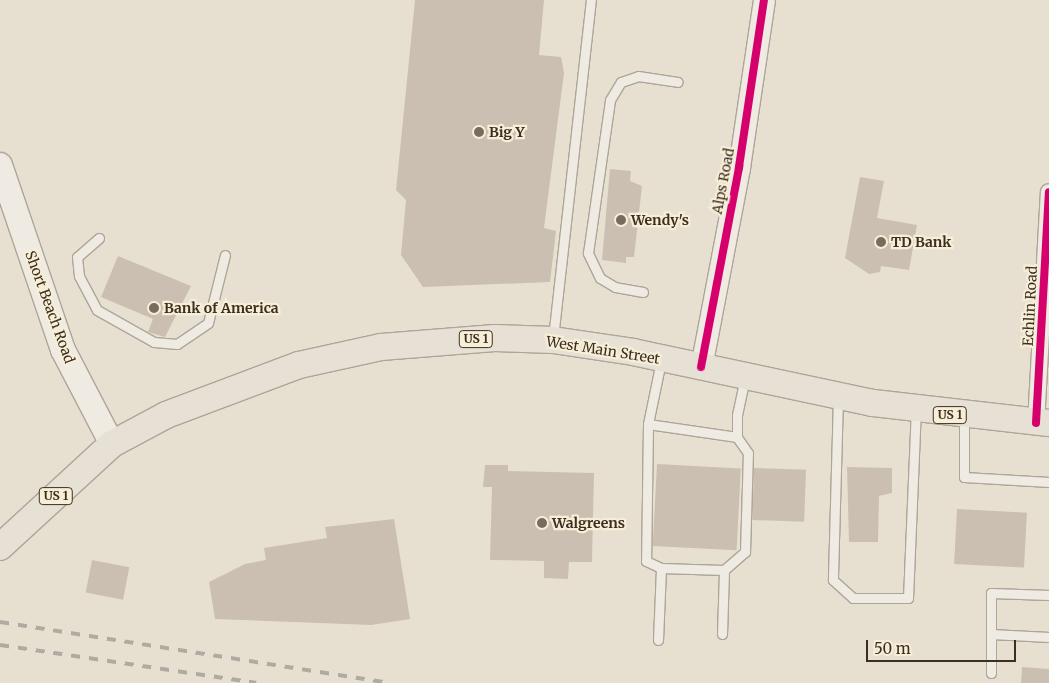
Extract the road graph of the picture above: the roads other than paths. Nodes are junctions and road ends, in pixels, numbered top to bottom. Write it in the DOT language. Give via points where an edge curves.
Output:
graph roads {
  1 [pos="591,0"];
  2 [pos="764,0"];
  3 [pos="678,82"];
  4 [pos="0,165"];
  5 [pos="1049,192"];
  6 [pos="99,238"];
  7 [pos="225,255"];
  8 [pos="643,292"];
  9 [pos="553,340"];
  10 [pos="662,359"];
  11 [pos="701,367"];
  12 [pos="745,376"];
  13 [pos="838,396"];
  14 [pos="916,409"];
  15 [pos="964,416"];
  16 [pos="1042,423"];
  17 [pos="648,424"];
  18 [pos="737,437"];
  19 [pos="112,444"];
  20 [pos="1049,482"];
  21 [pos="0,547"];
  22 [pos="661,568"];
  23 [pos="724,570"];
  24 [pos="1049,596"];
  25 [pos="722,634"];
  26 [pos="991,634"];
  27 [pos="1049,637"];
  28 [pos="658,640"];
  29 [pos="991,673"];
  1 -- 9 [label="lane"];
  2 -- 11 [label="street, Alps Road" via="739,167"];
  3 -- 8 [label="lane" via="638,76 621,82 610,100 588,252 590,267 615,287"];
  4 -- 19 [label="main road, Short Beach Road" via="63,350"];
  5 -- 16 [label="street, Echlin Road"];
  6 -- 7 [label="lane" via="78,257 79,276 97,310 154,342 177,344 208,323"];
  9 -- 10 [label="main road, West Main Street / US 1"];
  9 -- 19 [label="main road, West Main Street / US 1" via="425,342 338,354 166,414"];
  10 -- 11 [label="main road, West Main Street / US 1"];
  10 -- 17 [label="lane"];
  11 -- 12 [label="main road, West Main Street / US 1"];
  12 -- 13 [label="main road, West Main Street / US 1"];
  12 -- 18 [label="lane"];
  13 -- 14 [label="main road, West Main Street / US 1"];
  13 -- 14 [label="lane" via="833,580 853,598 908,598"];
  14 -- 15 [label="main road, West Main Street / US 1"];
  15 -- 16 [label="main road, West Main Street / US 1"];
  15 -- 20 [label="lane" via="964,477"];
  17 -- 18 [label="lane"];
  17 -- 22 [label="lane" via="646,561"];
  18 -- 23 [label="lane" via="748,453 745,552"];
  19 -- 21 [label="main road, West Main Street / US 1"];
  22 -- 23 [label="lane"];
  22 -- 28 [label="lane"];
  23 -- 25 [label="lane"];
  24 -- 26 [label="lane" via="991,593"];
  26 -- 27 [label="lane"];
  26 -- 29 [label="lane"];
}
